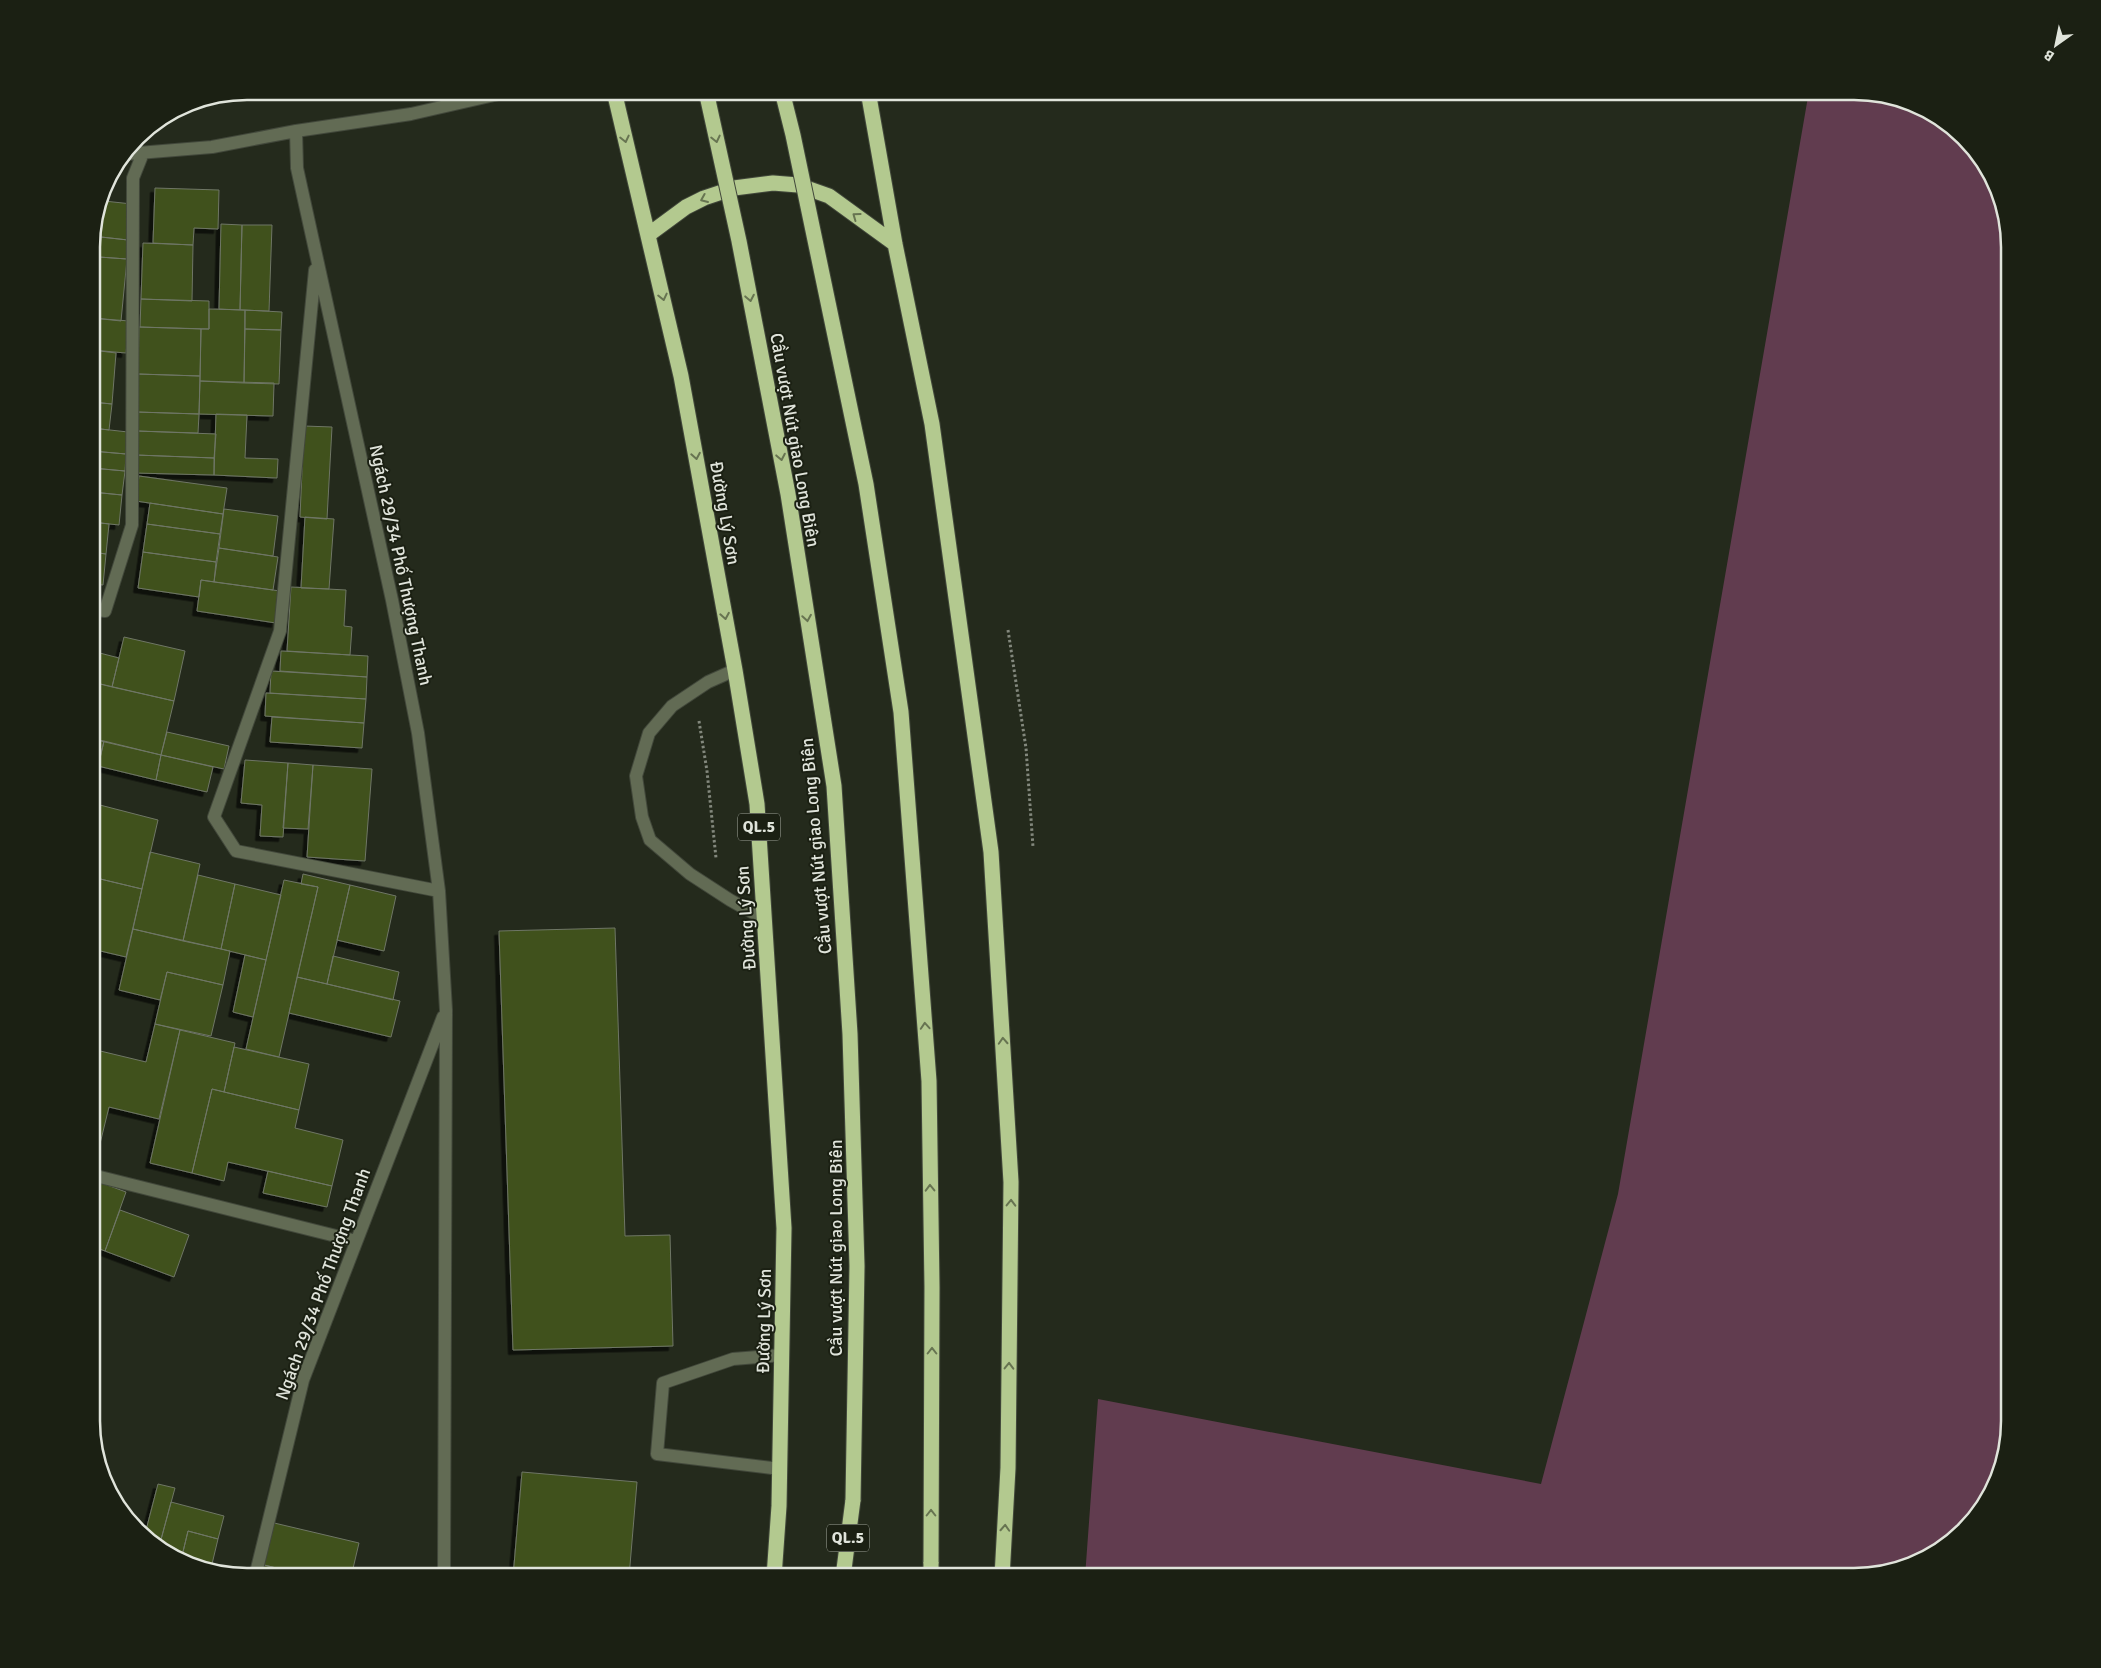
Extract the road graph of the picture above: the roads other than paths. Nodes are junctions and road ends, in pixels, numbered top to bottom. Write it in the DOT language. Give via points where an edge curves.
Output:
graph roads {
  1 [pos="471,100"];
  2 [pos="616,100"];
  3 [pos="708,100"];
  4 [pos="784,100"];
  5 [pos="870,100"];
  6 [pos="296,131"];
  7 [pos="143,153"];
  8 [pos="133,154"];
  9 [pos="648,235"];
  10 [pos="895,244"];
  11 [pos="316,258"];
  12 [pos="100,611"];
  13 [pos="735,670"];
  14 [pos="439,891"];
  15 [pos="764,919"];
  16 [pos="446,1010"];
  17 [pos="100,1177"];
  18 [pos="356,1241"];
  19 [pos="782,1355"];
  20 [pos="780,1469"];
  21 [pos="257,1568"];
  22 [pos="444,1568"];
  23 [pos="775,1568"];
  24 [pos="844,1568"];
  25 [pos="931,1568"];
  26 [pos="1002,1568"];
  1 -- 6 [label="street" via="410,114"];
  2 -- 9 [label="highway, Đường Lý Sơn / QL.5, one-way"];
  3 -- 24 [label="highway, Cầu vượt Nút giao Long Biên / QL.5, one-way, bridge" via="786,484 834,786 850,1034 857,1256 853,1500"];
  25 -- 4 [label="highway, one-way, bridge" via="929,1081 901,712 866,484"];
  5 -- 10 [label="highway"];
  6 -- 7 [label="street" via="212,147"];
  6 -- 11 [label="street, Ngách 29/34 Phố Thượng Thanh" via="297,168"];
  7 -- 8 [label="street"];
  7 -- 12 [label="street" via="133,178 132,525 106,612"];
  10 -- 9 [label="highway, one-way" via="829,196 798,185 773,183 734,188 704,198"];
  9 -- 13 [label="highway, Đường Lý Sơn / QL.5, one-way" via="681,376"];
  26 -- 10 [label="highway, one-way" via="1008,1468 1011,1182 991,852 932,424"];
  11 -- 14 [label="street, Ngách 29/34 Phố Thượng Thanh" via="392,600 418,733"];
  11 -- 14 [label="street" via="280,631 214,817 236,851"];
  13 -- 15 [label="highway, Đường Lý Sơn / QL.5" via="757,804"];
  13 -- 15 [label="street" via="708,682 672,706 650,733 636,776 642,817 650,840 690,874"];
  14 -- 16 [label="street, Ngách 29/34 Phố Thượng Thanh"];
  15 -- 19 [label="highway, Đường Lý Sơn / QL.5" via="784,1228"];
  16 -- 18 [label="street, Ngách 29/34 Phố Thượng Thanh"];
  16 -- 22 [label="street, Ngách 29/34 Phố Thượng Thanh"];
  17 -- 18 [label="street"];
  18 -- 21 [label="street, Ngách 29/34 Phố Thượng Thanh" via="303,1380"];
  19 -- 20 [label="highway, Đường Lý Sơn / QL.5"];
  19 -- 20 [label="street" via="733,1359 664,1383 657,1454"];
  20 -- 23 [label="highway, Đường Lý Sơn / QL.5"];
}
